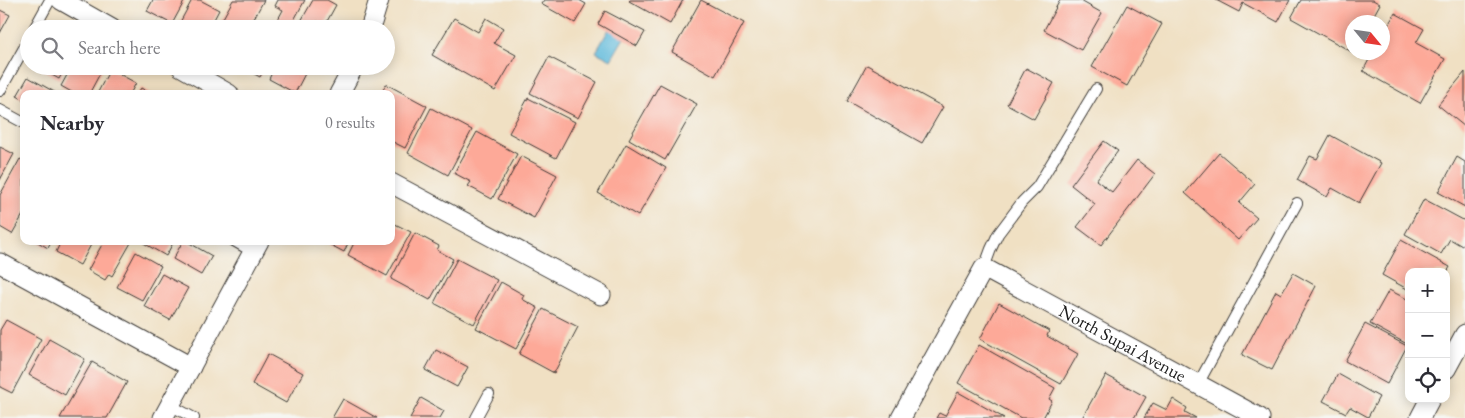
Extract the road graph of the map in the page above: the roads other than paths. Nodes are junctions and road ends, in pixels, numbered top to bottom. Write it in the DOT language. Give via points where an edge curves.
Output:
graph roads {
  1 [pos="50,0"];
  2 [pos="61,0"];
  3 [pos="379,0"];
  4 [pos="39,20"];
  5 [pos="96,20"];
  6 [pos="373,20"];
  7 [pos="20,55"];
  8 [pos="196,75"];
  9 [pos="349,75"];
  10 [pos="1096,89"];
  11 [pos="222,90"];
  12 [pos="341,90"];
  13 [pos="0,91"];
  14 [pos="0,110"];
  15 [pos="20,121"];
  16 [pos="395,185"];
  17 [pos="1297,203"];
  18 [pos="256,247"];
  19 [pos="0,262"];
  20 [pos="984,268"];
  21 [pos="601,295"];
  22 [pos="1465,334"];
  23 [pos="1450,362"];
  24 [pos="191,367"];
  25 [pos="1198,384"];
  26 [pos="489,394"];
  27 [pos="1428,403"];
  28 [pos="166,411"];
  29 [pos="194,418"];
  30 [pos="476,418"];
  31 [pos="901,418"];
  32 [pos="1260,418"];
  33 [pos="1420,418"];
  1 -- 4 [label="lane"];
  2 -- 5 [label="street"];
  3 -- 6 [label="street"];
  7 -- 13 [label="lane"];
  8 -- 11 [label="street"];
  9 -- 12 [label="street"];
  10 -- 20 [label="lane" via="1037,187 998,234"];
  14 -- 15 [label="lane"];
  16 -- 21 [label="street"];
  17 -- 25 [label="lane"];
  18 -- 24 [label="street"];
  19 -- 24 [label="street"];
  20 -- 25 [label="street, North Supai Avenue"];
  20 -- 31 [label="street"];
  22 -- 23 [label="street"];
  24 -- 28 [label="street"];
  25 -- 32 [label="street, North Supai Avenue"];
  26 -- 30 [label="lane"];
  27 -- 33 [label="street"];
  28 -- 29 [label="lane"];
}
